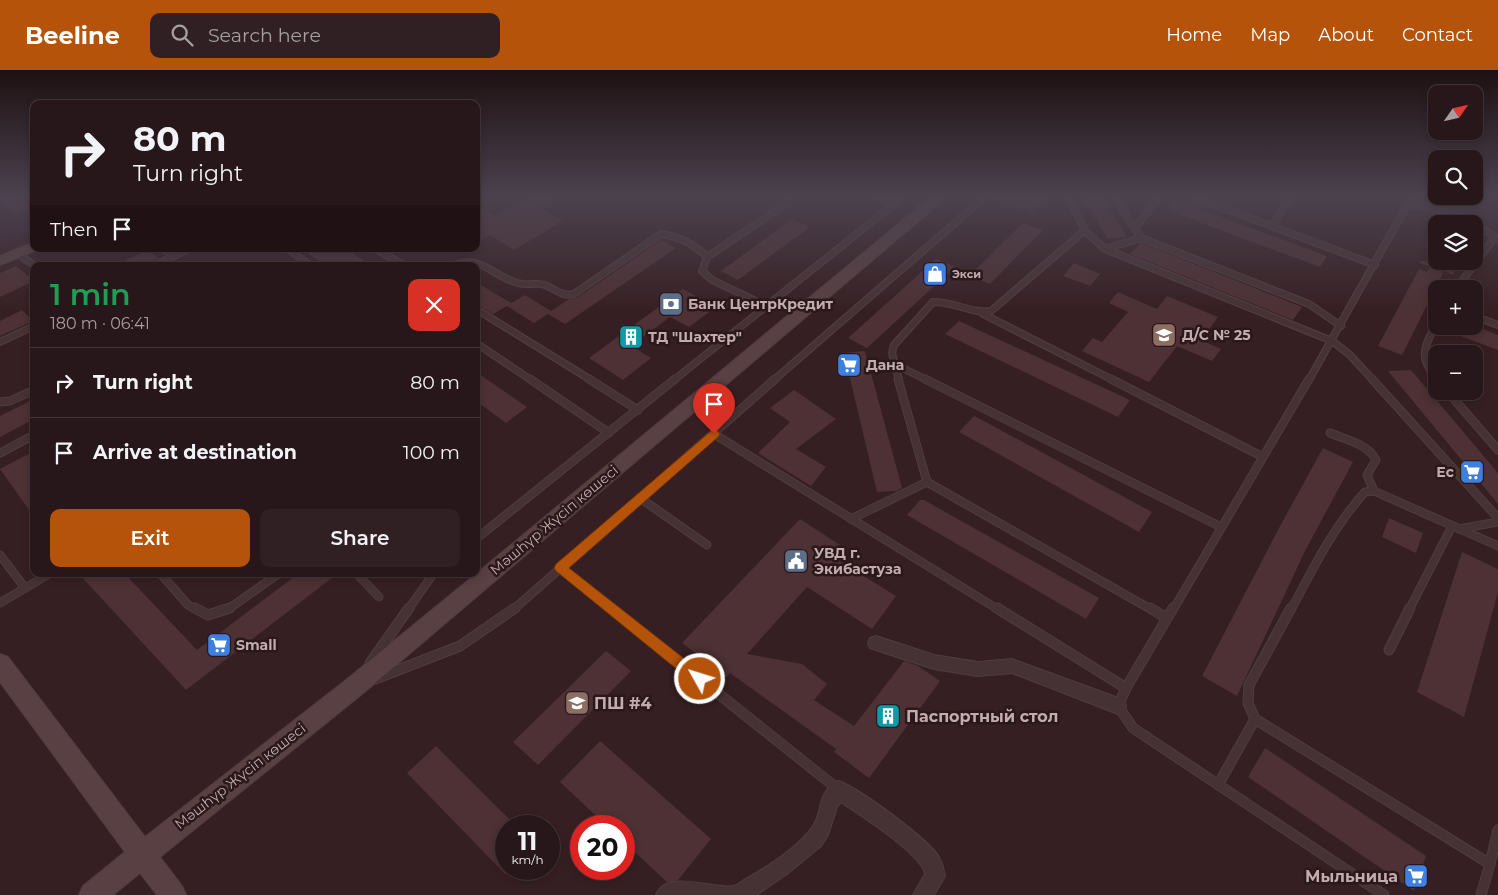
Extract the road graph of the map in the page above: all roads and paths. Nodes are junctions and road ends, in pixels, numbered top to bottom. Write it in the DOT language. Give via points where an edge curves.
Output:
graph roads {
  1 [pos="660,234"];
  2 [pos="666,234"];
  3 [pos="740,234"];
  4 [pos="856,234"];
  5 [pos="895,234"];
  6 [pos="940,234"];
  7 [pos="1080,234"];
  8 [pos="1087,234"];
  9 [pos="1139,234"];
  10 [pos="1295,234"];
  11 [pos="1390,234"];
  12 [pos="1141,238"];
  13 [pos="1496,238"];
  14 [pos="30,248"];
  15 [pos="1105,249"];
  16 [pos="168,252"];
  17 [pos="182,252"];
  18 [pos="292,252"];
  19 [pos="380,252"];
  20 [pos="17,253"];
  21 [pos="174,256"];
  22 [pos="707,256"];
  23 [pos="0,261"];
  24 [pos="30,262"];
  25 [pos="161,262"];
  26 [pos="306,262"];
  27 [pos="399,262"];
  28 [pos="480,264"];
  29 [pos="1374,264"];
  30 [pos="1463,280"];
  31 [pos="754,300"];
  32 [pos="480,311"];
  33 [pos="984,314"];
  34 [pos="1483,319"];
  35 [pos="1498,324"];
  36 [pos="1341,326"];
  37 [pos="30,328"];
  38 [pos="1430,335"];
  39 [pos="1332,341"];
  40 [pos="0,342"];
  41 [pos="480,346"];
  42 [pos="894,364"];
  43 [pos="1428,368"];
  44 [pos="30,392"];
  45 [pos="1455,400"];
  46 [pos="0,402"];
  47 [pos="638,410"];
  48 [pos="609,433"];
  49 [pos="1330,433"];
  50 [pos="714,434"];
  51 [pos="30,437"];
  52 [pos="1498,450"];
  53 [pos="0,453"];
  54 [pos="1263,457"];
  55 [pos="927,482"];
  56 [pos="1374,491"];
  57 [pos="640,498"];
  58 [pos="1498,518"];
  59 [pos="851,519"];
  60 [pos="1498,522"];
  61 [pos="1222,527"];
  62 [pos="1456,528"];
  63 [pos="480,536"];
  64 [pos="707,545"];
  65 [pos="1498,546"];
  66 [pos="0,555"];
  67 [pos="560,568"];
  68 [pos="44,577"];
  69 [pos="164,577"];
  70 [pos="274,577"];
  71 [pos="360,577"];
  72 [pos="431,577"];
  73 [pos="24,588"];
  74 [pos="379,597"];
  75 [pos="0,603"];
  76 [pos="1168,618"];
  77 [pos="876,643"];
  78 [pos="1389,650"];
  79 [pos="0,664"];
  80 [pos="354,687"];
  81 [pos="1126,688"];
  82 [pos="1118,706"];
  83 [pos="1255,719"];
  84 [pos="1218,785"];
  85 [pos="839,790"];
  86 [pos="1498,830"];
  87 [pos="142,854"];
  88 [pos="1490,864"];
  89 [pos="671,894"];
  90 [pos="92,895"];
  91 [pos="173,895"];
  92 [pos="731,895"];
  93 [pos="735,895"];
  94 [pos="923,895"];
  95 [pos="1384,895"];
  96 [pos="1481,895"];
  1 -- 28 [label="lane" via="567,296 561,296 546,285 516,283"];
  2 -- 22 [label="lane" via="698,248"];
  3 -- 22 [label="lane"];
  4 -- 47 [label="lane"];
  5 -- 80 [label="main road, Мәшһүр Жүсіп көшесі"];
  6 -- 50 [label="lane"];
  7 -- 33 [label="lane" via="991,312"];
  8 -- 15 [label="lane"];
  9 -- 12 [label="lane"];
  10 -- 29 [label="lane"];
  11 -- 29 [label="lane"];
  12 -- 15 [label="lane"];
  12 -- 36 [label="lane" via="1309,304"];
  13 -- 30 [label="lane"];
  14 -- 20 [label="main road"];
  15 -- 39 [label="lane"];
  16 -- 21 [label="lane"];
  17 -- 21 [label="lane"];
  18 -- 26 [label="lane"];
  19 -- 27 [label="lane"];
  20 -- 23 [label="main road"];
  20 -- 24 [label="lane"];
  21 -- 25 [label="lane"];
  22 -- 31 [label="lane" via="702,271 712,280"];
  29 -- 36 [label="lane"];
  32 -- 47 [label="lane"];
  33 -- 42 [label="lane" via="950,302 933,302 894,346"];
  33 -- 54 [label="lane"];
  34 -- 35 [label="lane"];
  36 -- 39 [label="lane"];
  37 -- 40 [label="lane"];
  38 -- 43 [label="lane" via="1422,352"];
  39 -- 54 [label="lane"];
  39 -- 58 [label="lane" via="1350,354"];
  41 -- 48 [label="lane"];
  42 -- 55 [label="lane"];
  42 -- 61 [label="lane"];
  44 -- 46 [label="lane"];
  45 -- 52 [label="lane"];
  47 -- 48 [label="lane"];
  48 -- 63 [label="lane"];
  49 -- 56 [label="lane" via="1375,455 1376,460 1367,475"];
  50 -- 57 [label="lane"];
  50 -- 59 [label="lane"];
  51 -- 53 [label="lane"];
  54 -- 61 [label="lane"];
  55 -- 59 [label="lane"];
  55 -- 76 [label="lane"];
  56 -- 62 [label="lane"];
  56 -- 83 [label="lane" via="1365,492 1356,503 1314,567 1249,686 1248,703"];
  57 -- 64 [label="lane"];
  57 -- 67 [label="lane"];
  59 -- 81 [label="lane"];
  60 -- 62 [label="lane"];
  61 -- 76 [label="lane"];
  62 -- 65 [label="lane"];
  62 -- 78 [label="lane"];
  66 -- 73 [label="lane"];
  67 -- 80 [label="lane" via="506,616 460,646"];
  67 -- 85 [label="lane"];
  68 -- 73 [label="lane"];
  69 -- 70 [label="lane" via="188,605 208,615 229,609"];
  71 -- 74 [label="lane"];
  72 -- 80 [label="lane"];
  73 -- 75 [label="lane"];
  76 -- 81 [label="lane"];
  77 -- 82 [label="street" via="934,662 978,669 1012,666"];
  79 -- 87 [label="main road"];
  80 -- 87 [label="main road, Мәшһүр Жүсіп көшесі"];
  81 -- 82 [label="lane"];
  82 -- 84 [label="lane" via="1133,728"];
  83 -- 84 [label="lane"];
  83 -- 88 [label="lane"];
  84 -- 95 [label="lane"];
  85 -- 93 [label="street" via="830,802 819,833 806,847 750,888"];
  85 -- 94 [label="street" via="925,854 934,866 935,876"];
  86 -- 88 [label="lane"];
  87 -- 90 [label="main road, Мәшһүр Жүсіп көшесі"];
  87 -- 91 [label="main road"];
  88 -- 96 [label="lane"];
  89 -- 92 [label="street"];
}
